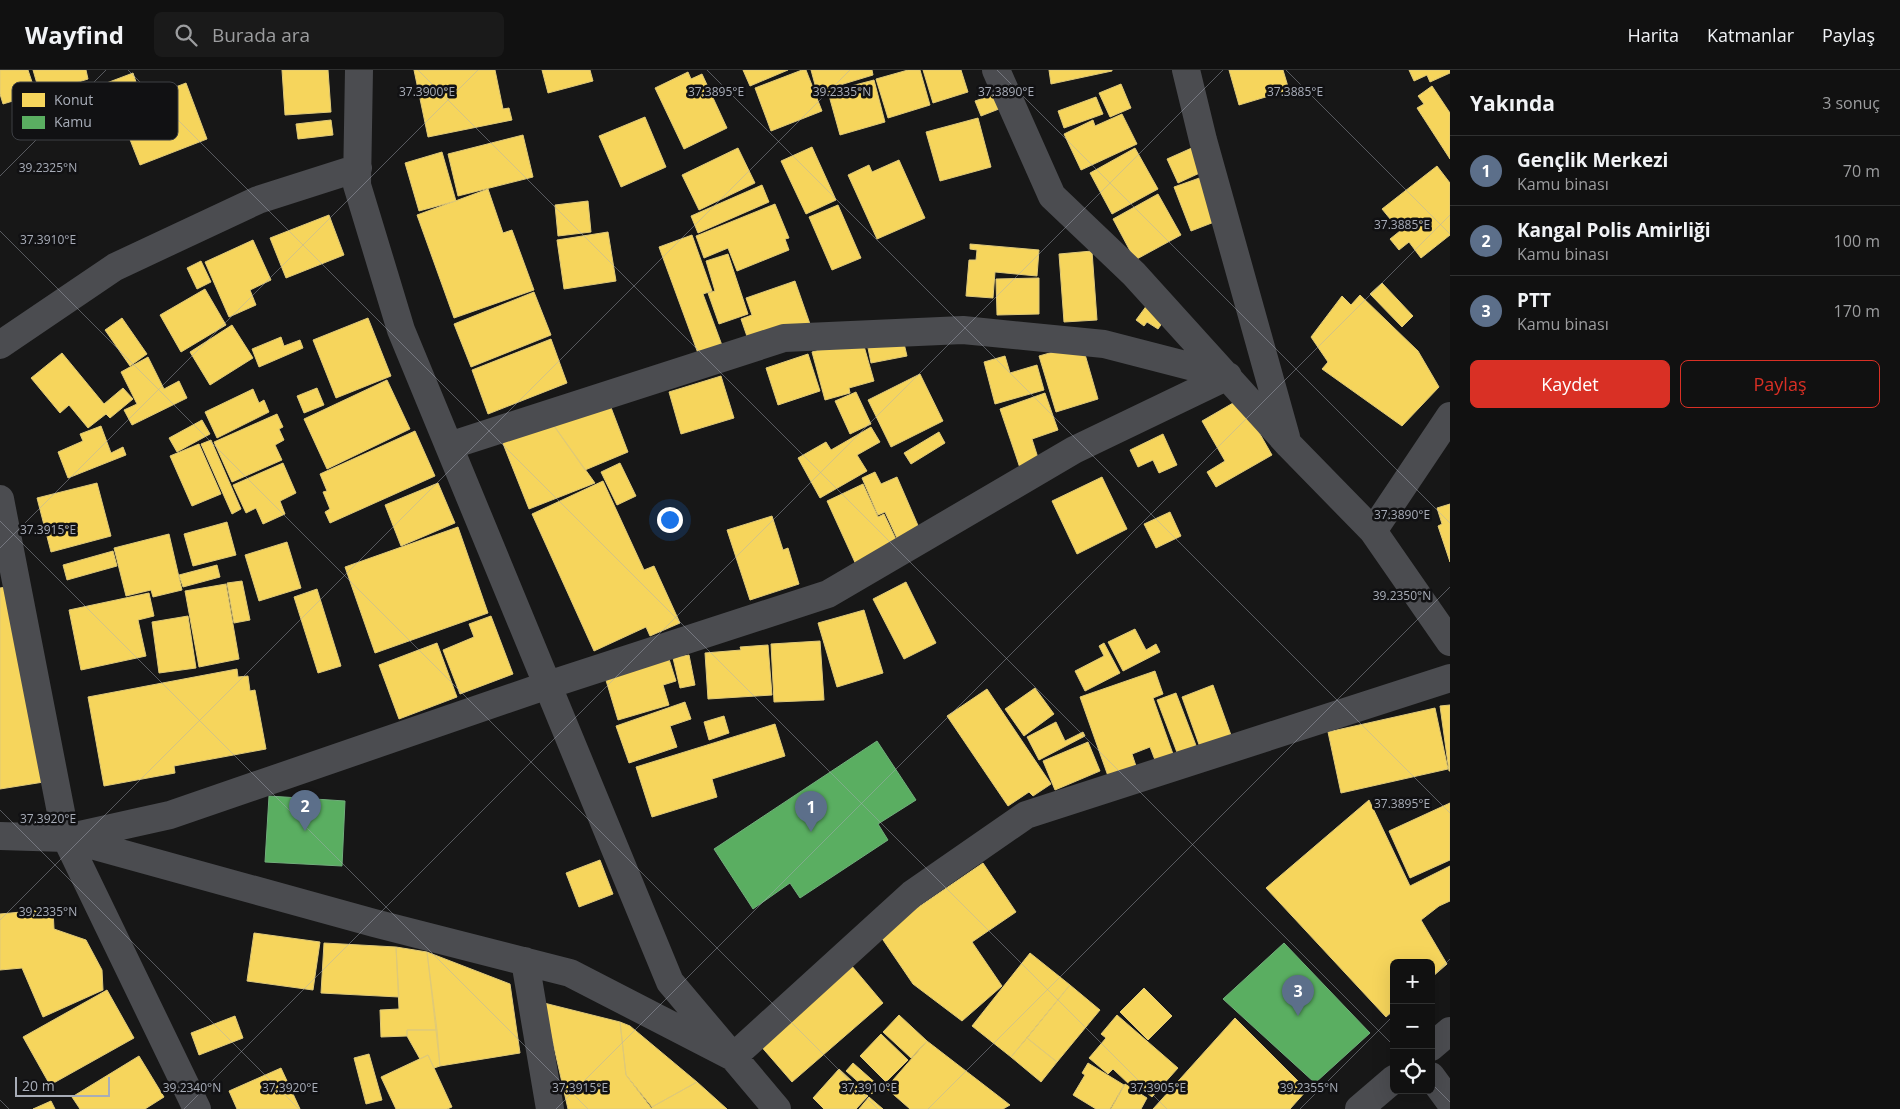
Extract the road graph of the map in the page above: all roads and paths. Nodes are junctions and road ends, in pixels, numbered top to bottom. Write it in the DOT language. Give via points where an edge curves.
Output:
graph roads {
  1 [pos="359,70"];
  2 [pos="996,70"];
  3 [pos="1186,70"];
  4 [pos="358,168"];
  5 [pos="0,345"];
  6 [pos="1228,376"];
  7 [pos="1450,416"];
  8 [pos="1289,445"];
  9 [pos="449,446"];
  10 [pos="0,499"];
  11 [pos="1373,531"];
  12 [pos="6,560"];
  13 [pos="1450,642"];
  14 [pos="1450,678"];
  15 [pos="548,685"];
  16 [pos="0,836"];
  17 [pos="66,838"];
  18 [pos="525,961"];
  19 [pos="1450,1030"];
  20 [pos="1435,1043"];
  21 [pos="733,1058"];
  22 [pos="1435,1081"];
  23 [pos="1390,1082"];
  24 [pos="1450,1102"];
  25 [pos="197,1109"];
  26 [pos="550,1109"];
  27 [pos="777,1109"];
  28 [pos="1359,1109"];
  1 -- 4 [label="street"];
  2 -- 6 [label="street" via="1052,196 1134,274"];
  3 -- 8 [label="street"];
  4 -- 5 [label="street" via="258,200 115,267"];
  4 -- 9 [label="street" via="357,185 402,330"];
  6 -- 8 [label="street"];
  6 -- 9 [label="street" via="1104,344 963,330 784,338"];
  6 -- 15 [label="street" via="1074,450 828,594"];
  7 -- 11 [label="street"];
  8 -- 11 [label="street"];
  9 -- 15 [label="street"];
  10 -- 12 [label="street"];
  11 -- 13 [label="street"];
  12 -- 17 [label="street"];
  14 -- 21 [label="street" via="1026,815 912,894"];
  15 -- 17 [label="street" via="170,815"];
  15 -- 21 [label="street" via="670,982"];
  16 -- 17 [label="street"];
  17 -- 18 [label="street"];
  17 -- 25 [label="street"];
  18 -- 21 [label="street" via="570,973"];
  18 -- 26 [label="street"];
  19 -- 20 [label="street"];
  21 -- 27 [label="street"];
  22 -- 24 [label="street"];
  23 -- 28 [label="street"];
}
